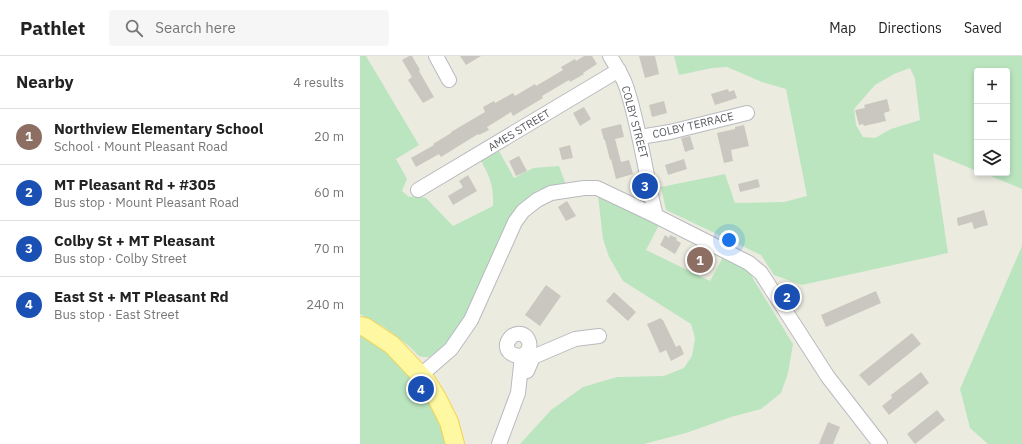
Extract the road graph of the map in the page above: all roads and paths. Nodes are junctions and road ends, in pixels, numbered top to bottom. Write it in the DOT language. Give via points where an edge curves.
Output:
graph roads {
  1 [pos="436,56"];
  2 [pos="610,56"];
  3 [pos="619,70"];
  4 [pos="449,80"];
  5 [pos="747,113"];
  6 [pos="640,137"];
  7 [pos="418,190"];
  8 [pos="656,216"];
  9 [pos="360,326"];
  10 [pos="599,336"];
  11 [pos="522,356"];
  12 [pos="421,375"];
  13 [pos="518,394"];
  14 [pos="455,444"];
  15 [pos="499,444"];
  16 [pos="880,444"];
  1 -- 4 [label="street"];
  2 -- 3 [label="street, COLBY STREET"];
  3 -- 6 [label="street, COLBY STREET"];
  3 -- 7 [label="street, AMES STREET"];
  5 -- 6 [label="street, COLBY TERRACE"];
  6 -- 8 [label="street, COLBY STREET"];
  8 -- 12 [label="street" via="597,188 551,193 537,200 523,211 515,222 471,320 451,349"];
  8 -- 16 [label="street" via="749,263 761,273 828,377"];
  9 -- 12 [label="main road" via="392,345"];
  10 -- 13 [label="street" via="575,339 533,357"];
  11 -- 13 [label="street"];
  12 -- 14 [label="main road" via="438,398"];
  13 -- 15 [label="street"];
}
